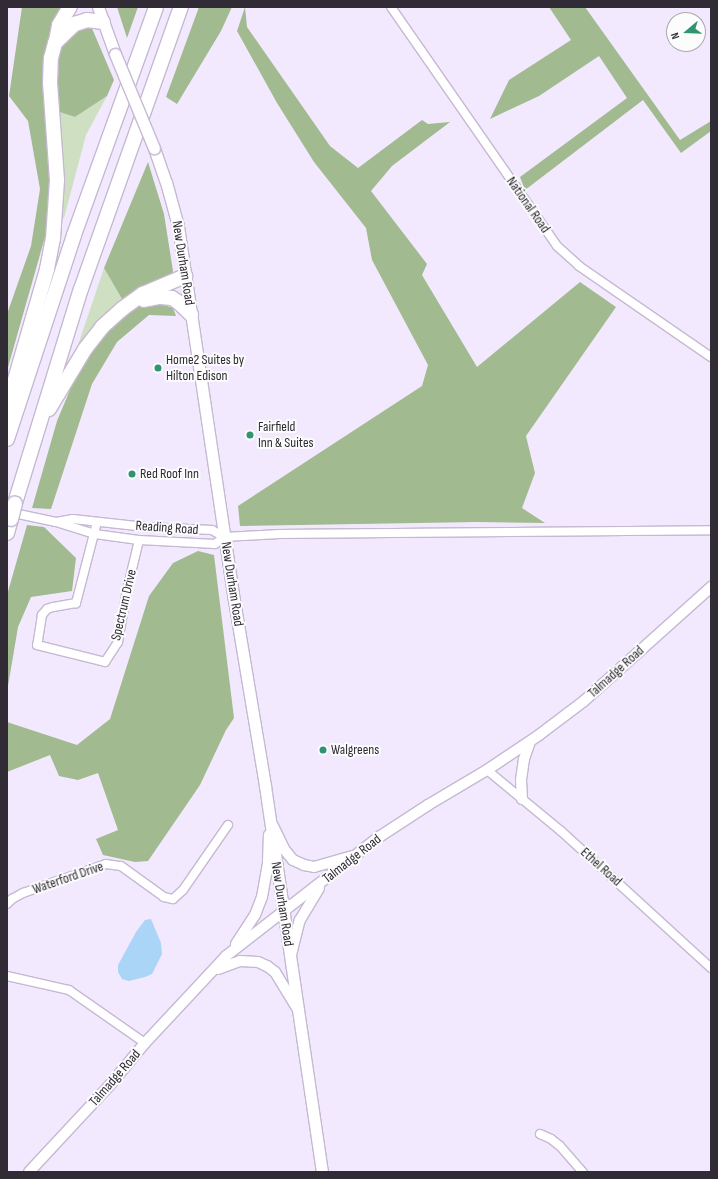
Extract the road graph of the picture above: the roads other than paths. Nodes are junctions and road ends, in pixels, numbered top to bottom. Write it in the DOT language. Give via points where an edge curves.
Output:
graph roads {
  1 [pos="70,7"];
  2 [pos="98,7"];
  3 [pos="156,7"];
  4 [pos="181,7"];
  5 [pos="391,7"];
  6 [pos="103,22"];
  7 [pos="56,43"];
  8 [pos="186,276"];
  9 [pos="130,303"];
  10 [pos="191,314"];
  11 [pos="711,357"];
  12 [pos="7,407"];
  13 [pos="7,439"];
  14 [pos="33,440"];
  15 [pos="11,511"];
  16 [pos="56,522"];
  17 [pos="97,522"];
  18 [pos="711,530"];
  19 [pos="7,533"];
  20 [pos="95,534"];
  21 [pos="224,537"];
  22 [pos="140,540"];
  23 [pos="711,587"];
  24 [pos="530,742"];
  25 [pos="487,770"];
  26 [pos="522,799"];
  27 [pos="270,818"];
  28 [pos="228,824"];
  29 [pos="358,854"];
  30 [pos="323,881"];
  31 [pos="7,904"];
  32 [pos="284,911"];
  33 [pos="226,956"];
  34 [pos="291,957"];
  35 [pos="711,968"];
  36 [pos="212,971"];
  37 [pos="7,976"];
  38 [pos="298,1010"];
  39 [pos="145,1043"];
  40 [pos="540,1134"];
  41 [pos="29,1172"];
  42 [pos="322,1172"];
  43 [pos="583,1172"];
  1 -- 7 [label="highway" via="59,25"];
  2 -- 6 [label="main road, New Durham Road"];
  3 -- 13 [label="highway" via="74,235"];
  4 -- 14 [label="highway" via="81,289"];
  5 -- 11 [label="street, National Road" via="557,246 578,266"];
  6 -- 7 [label="highway" via="87,20 75,24"];
  6 -- 8 [label="main road, New Durham Road, bridge" via="154,148 174,208"];
  7 -- 12 [label="highway" via="51,58 50,83 56,180 53,239 47,269"];
  8 -- 9 [label="highway" via="143,294"];
  8 -- 10 [label="main road, New Durham Road"];
  9 -- 10 [label="highway" via="166,297 175,300"];
  9 -- 14 [label="highway" via="102,327 85,349"];
  10 -- 21 [label="main road, New Durham Road"];
  14 -- 15 [label="highway"];
  15 -- 16 [label="street"];
  15 -- 19 [label="highway"];
  16 -- 17 [label="street, Reading Road" via="72,519"];
  16 -- 20 [label="street, Reading Road"];
  17 -- 20 [label="street, Spectrum Drive"];
  17 -- 21 [label="street, Reading Road" via="212,530"];
  18 -- 21 [label="street" via="280,534"];
  20 -- 22 [label="street, Reading Road"];
  20 -- 22 [label="street, Spectrum Drive" via="76,603 53,606 42,615 37,645 105,662 118,642 127,590"];
  21 -- 22 [label="street, Reading Road" via="215,544"];
  21 -- 27 [label="main road, New Durham Road"];
  23 -- 24 [label="street, Talmadge Road" via="584,701"];
  24 -- 25 [label="street, Talmadge Road"];
  24 -- 26 [label="street" via="521,780"];
  25 -- 26 [label="street, Ethel Road"];
  25 -- 29 [label="street, Talmadge Road" via="428,804"];
  26 -- 35 [label="street, Ethel Road" via="561,831"];
  27 -- 29 [label="street" via="284,849 293,860 304,865 314,867"];
  27 -- 32 [label="main road, New Durham Road"];
  27 -- 33 [label="street" via="268,862 262,897 247,930"];
  28 -- 31 [label="street, Waterford Drive" via="183,890 173,899 164,897 121,866 106,864 23,893"];
  29 -- 30 [label="street, Talmadge Road"];
  30 -- 32 [label="street, Talmadge Road"];
  30 -- 34 [label="street" via="300,920"];
  32 -- 33 [label="street, Talmadge Road"];
  32 -- 34 [label="main road, New Durham Road"];
  33 -- 36 [label="street, Talmadge Road"];
  34 -- 38 [label="main road, New Durham Road"];
  36 -- 38 [label="street" via="240,961 258,962 275,972"];
  36 -- 39 [label="street, Talmadge Road"];
  37 -- 39 [label="street" via="69,990"];
  38 -- 42 [label="main road, New Durham Road"];
  39 -- 41 [label="street, Talmadge Road" via="110,1086"];
  40 -- 43 [label="street" via="560,1146"];
}
